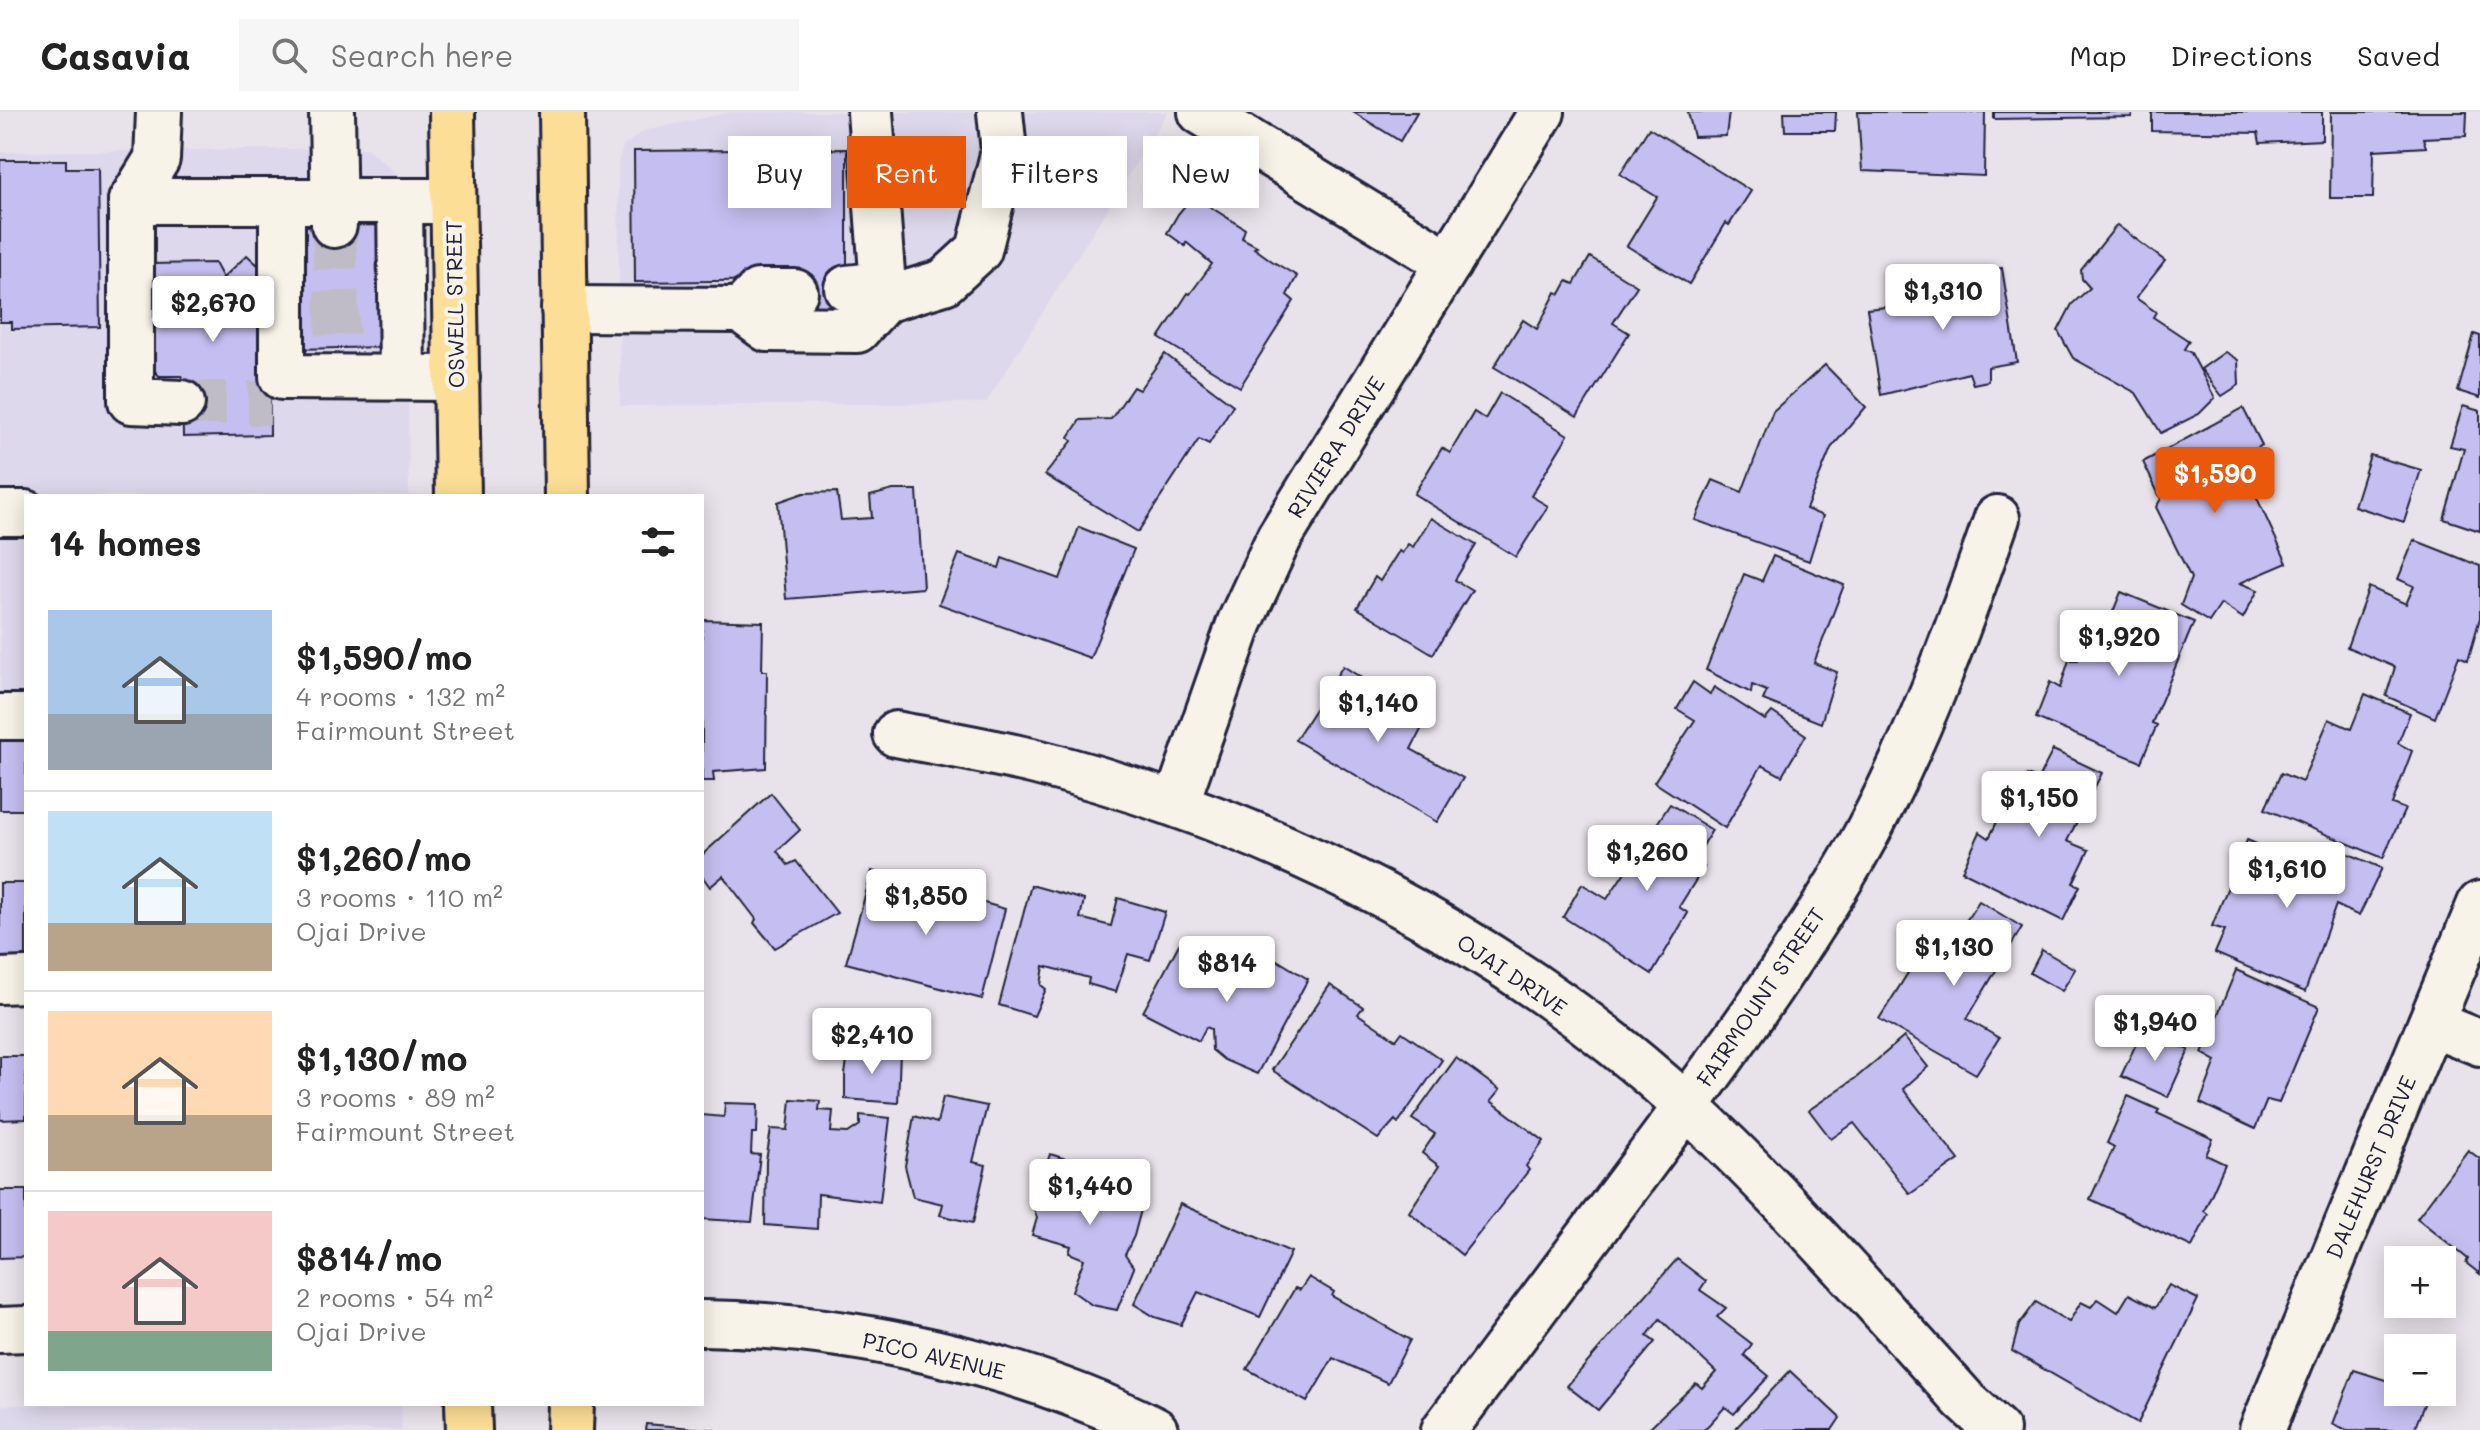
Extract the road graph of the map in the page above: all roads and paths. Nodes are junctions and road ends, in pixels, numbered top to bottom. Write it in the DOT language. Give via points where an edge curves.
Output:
graph roads {
  1 [pos="159,112"];
  2 [pos="332,112"];
  3 [pos="452,112"];
  4 [pos="562,112"];
  5 [pos="870,112"];
  6 [pos="1000,112"];
  7 [pos="1201,112"];
  8 [pos="1542,112"];
  9 [pos="131,201"];
  10 [pos="400,201"];
  11 [pos="453,201"];
  12 [pos="282,202"];
  13 [pos="334,213"];
  14 [pos="1449,263"];
  15 [pos="795,292"];
  16 [pos="866,294"];
  17 [pos="564,309"];
  18 [pos="741,310"];
  19 [pos="338,362"];
  20 [pos="402,377"];
  21 [pos="457,378"];
  22 [pos="182,403"];
  23 [pos="270,403"];
  24 [pos="458,494"];
  25 [pos="567,494"];
  26 [pos="0,513"];
  27 [pos="24,513"];
  28 [pos="1997,518"];
  29 [pos="0,717"];
  30 [pos="24,717"];
  31 [pos="896,734"];
  32 [pos="1176,804"];
  33 [pos="2480,904"];
  34 [pos="24,980"];
  35 [pos="0,981"];
  36 [pos="2431,1023"];
  37 [pos="2480,1043"];
  38 [pos="1686,1106"];
  39 [pos="704,1323"];
  40 [pos="24,1329"];
  41 [pos="0,1330"];
  42 [pos="468,1406"];
  43 [pos="571,1406"];
  44 [pos="469,1430"];
  45 [pos="570,1430"];
  46 [pos="1155,1430"];
  47 [pos="1444,1430"];
  48 [pos="1997,1430"];
  49 [pos="2262,1430"];
  1 -- 9 [label="street" via="157,159"];
  2 -- 13 [label="street"];
  3 -- 11 [label="main road, OSWELL STREET"];
  4 -- 17 [label="main road"];
  5 -- 16 [label="street"];
  6 -- 16 [label="street" via="1004,151 979,250 944,282"];
  7 -- 14 [label="street"];
  8 -- 14 [label="street, RIVIERA DRIVE"];
  9 -- 12 [label="street"];
  9 -- 22 [label="street" via="131,401"];
  10 -- 11 [label="street"];
  10 -- 13 [label="street"];
  10 -- 20 [label="street"];
  11 -- 21 [label="main road, OSWELL STREET"];
  12 -- 13 [label="street"];
  12 -- 19 [label="street" via="282,377"];
  14 -- 32 [label="street, RIVIERA DRIVE" via="1279,538 1240,622"];
  15 -- 18 [label="street" via="758,292"];
  16 -- 18 [label="street" via="857,330 767,329"];
  17 -- 18 [label="street"];
  17 -- 25 [label="main road"];
  19 -- 20 [label="street"];
  19 -- 23 [label="street" via="288,403"];
  20 -- 21 [label="street"];
  21 -- 24 [label="main road, OSWELL STREET"];
  26 -- 27 [label="street"];
  28 -- 38 [label="street, FAIRMOUNT STREET" via="1907,754 1854,856 1794,955"];
  29 -- 30 [label="street"];
  31 -- 32 [label="street, OJAI DRIVE" via="1036,762"];
  32 -- 38 [label="street, OJAI DRIVE" via="1275,843 1395,901 1509,969"];
  33 -- 36 [label="street, DALEHURST DRIVE"];
  34 -- 35 [label="street"];
  36 -- 37 [label="street"];
  36 -- 49 [label="street, DALEHURST DRIVE"];
  38 -- 47 [label="street, FAIRMOUNT STREET"];
  38 -- 48 [label="street, OJAI DRIVE" via="1763,1180"];
  39 -- 46 [label="street, PICO AVENUE" via="822,1331 920,1349 1016,1375"];
  40 -- 41 [label="street"];
  42 -- 44 [label="main road"];
  43 -- 45 [label="main road"];
}
